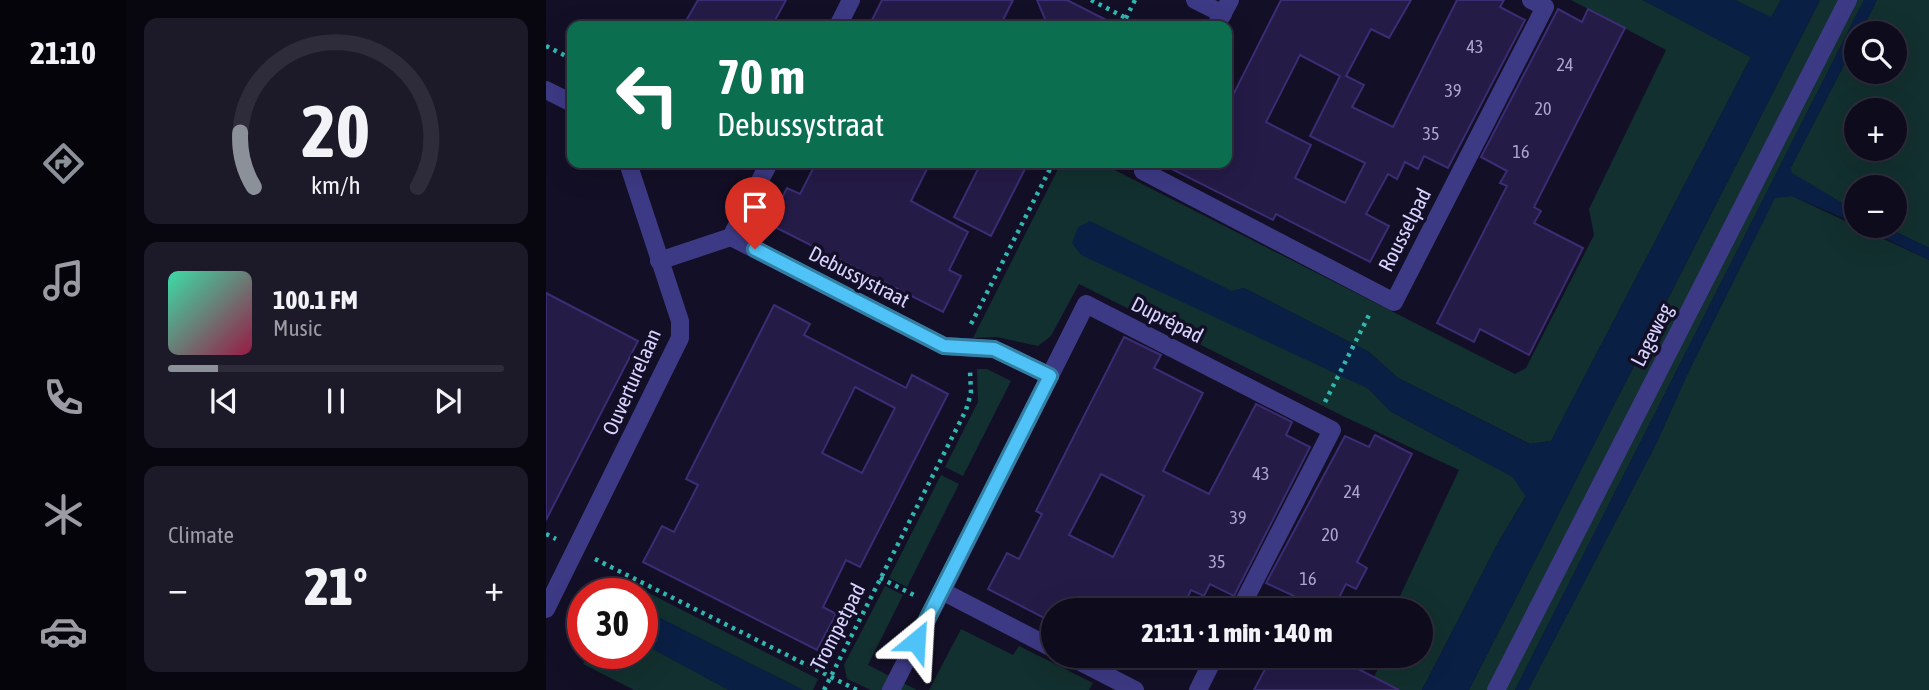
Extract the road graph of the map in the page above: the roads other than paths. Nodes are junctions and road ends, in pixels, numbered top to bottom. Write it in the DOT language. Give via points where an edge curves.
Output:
graph roads {
  1 [pos="851,0"];
  2 [pos="1195,0"];
  3 [pos="1531,0"];
  4 [pos="1848,0"];
  5 [pos="1223,13"];
  6 [pos="840,21"];
  7 [pos="546,90"];
  8 [pos="567,100"];
  9 [pos="630,168"];
  10 [pos="766,168"];
  11 [pos="1144,168"];
  12 [pos="731,237"];
  13 [pos="659,261"];
  14 [pos="1050,376"];
  15 [pos="942,592"];
  16 [pos="1246,598"];
  17 [pos="546,609"];
  18 [pos="1041,642"];
  19 [pos="1092,668"];
  20 [pos="1209,668"];
  21 [pos="891,690"];
  22 [pos="1135,690"];
  23 [pos="1198,690"];
  24 [pos="1496,690"];
  1 -- 6 [label="street"];
  2 -- 5 [label="street"];
  3 -- 11 [label="street, Rousselpad" via="1545,7 1394,302"];
  4 -- 24 [label="street, Lageweg"];
  7 -- 8 [label="street"];
  9 -- 13 [label="street, Ouverturelaan"];
  10 -- 12 [label="street"];
  12 -- 13 [label="street"];
  12 -- 14 [label="street, Debussystraat" via="944,346 1001,351"];
  13 -- 17 [label="street, Ouverturelaan" via="680,321 680,338"];
  14 -- 15 [label="street, Duprépad"];
  14 -- 16 [label="street, Duprépad" via="1086,304 1332,430"];
  15 -- 18 [label="street"];
  15 -- 21 [label="street, Duprépad"];
  19 -- 22 [label="street"];
  20 -- 23 [label="street"];
}
